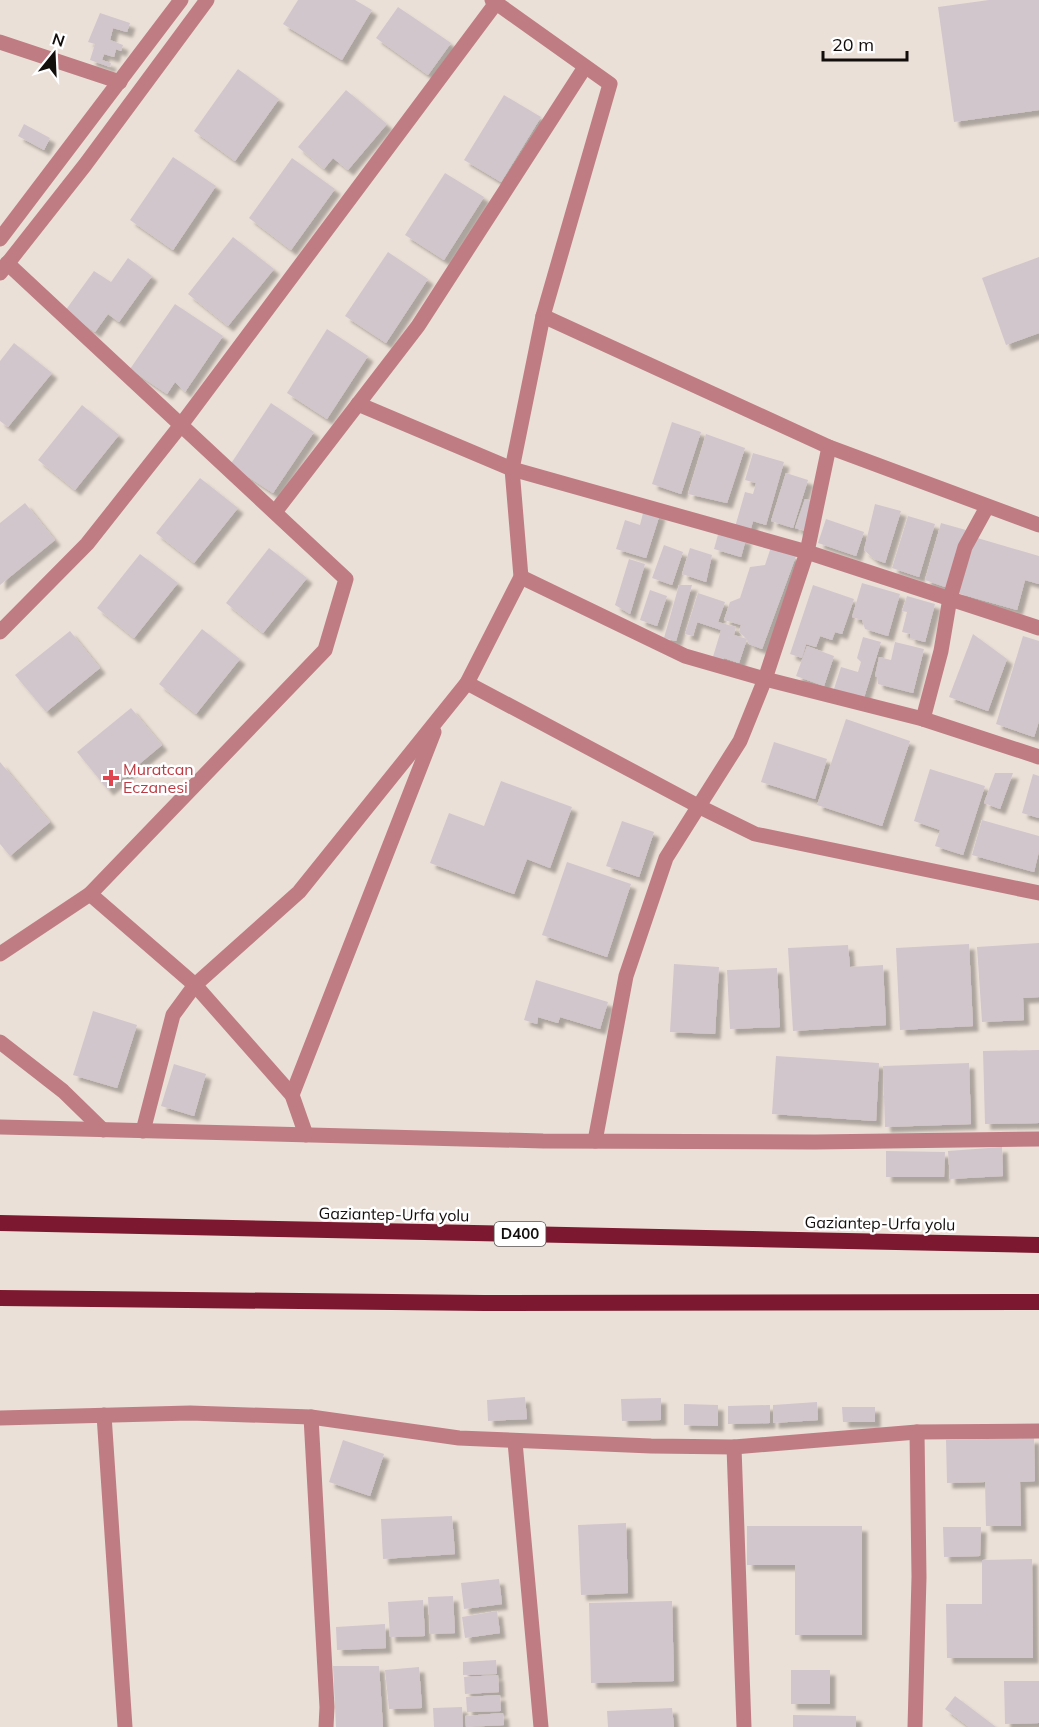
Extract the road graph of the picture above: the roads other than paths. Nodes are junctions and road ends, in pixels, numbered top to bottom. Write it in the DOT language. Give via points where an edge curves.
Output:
graph roads {
  1 [pos="181,0"];
  2 [pos="207,0"];
  3 [pos="494,1"];
  4 [pos="0,42"];
  5 [pos="585,67"];
  6 [pos="120,82"];
  7 [pos="0,239"];
  8 [pos="4,268"];
  9 [pos="543,316"];
  10 [pos="358,404"];
  11 [pos="181,425"];
  12 [pos="829,447"];
  13 [pos="512,469"];
  14 [pos="987,507"];
  15 [pos="275,512"];
  16 [pos="1039,525"];
  17 [pos="807,552"];
  18 [pos="521,577"];
  19 [pos="950,598"];
  20 [pos="1039,628"];
  21 [pos="0,632"];
  22 [pos="765,679"];
  23 [pos="467,683"];
  24 [pos="440,717"];
  25 [pos="923,719"];
  26 [pos="1039,758"];
  27 [pos="700,807"];
  28 [pos="1039,893"];
  29 [pos="90,894"];
  30 [pos="0,954"];
  31 [pos="195,985"];
  32 [pos="0,1042"];
  33 [pos="292,1095"];
  34 [pos="0,1127"];
  35 [pos="103,1130"];
  36 [pos="143,1131"];
  37 [pos="306,1135"];
  38 [pos="1039,1139"];
  39 [pos="595,1141"];
  40 [pos="0,1223"];
  41 [pos="1039,1245"];
  42 [pos="0,1298"];
  43 [pos="1039,1302"];
  44 [pos="104,1415"];
  45 [pos="311,1417"];
  46 [pos="0,1418"];
  47 [pos="1039,1431"];
  48 [pos="917,1432"];
  49 [pos="515,1442"];
  50 [pos="734,1447"];
  51 [pos="125,1727"];
  52 [pos="326,1727"];
  53 [pos="541,1727"];
  54 [pos="744,1727"];
  55 [pos="915,1727"];
  1 -- 6 [label="street"];
  2 -- 8 [label="street"];
  3 -- 5 [label="street"];
  3 -- 11 [label="street"];
  4 -- 6 [label="street"];
  5 -- 9 [label="street" via="610,84"];
  5 -- 10 [label="street" via="418,326"];
  6 -- 7 [label="street"];
  8 -- 11 [label="street"];
  9 -- 12 [label="street"];
  9 -- 13 [label="street"];
  10 -- 13 [label="street"];
  10 -- 15 [label="street"];
  11 -- 15 [label="street"];
  11 -- 21 [label="street" via="87,544"];
  12 -- 14 [label="street"];
  12 -- 17 [label="street"];
  13 -- 17 [label="street"];
  13 -- 18 [label="street"];
  14 -- 16 [label="street"];
  14 -- 19 [label="street" via="965,547"];
  15 -- 29 [label="street" via="346,579 326,650"];
  17 -- 19 [label="street"];
  17 -- 22 [label="street"];
  18 -- 22 [label="street" via="685,656"];
  18 -- 23 [label="street"];
  19 -- 20 [label="street"];
  19 -- 25 [label="street"];
  22 -- 25 [label="street"];
  22 -- 27 [label="street" via="740,741"];
  23 -- 24 [label="street"];
  23 -- 27 [label="street"];
  24 -- 31 [label="street" via="299,892"];
  24 -- 33 [label="street"];
  25 -- 26 [label="street"];
  27 -- 28 [label="street" via="755,834"];
  27 -- 39 [label="street" via="666,858 626,976"];
  29 -- 30 [label="street"];
  29 -- 31 [label="street"];
  31 -- 33 [label="street"];
  31 -- 36 [label="street" via="173,1015"];
  32 -- 35 [label="street" via="63,1091"];
  33 -- 37 [label="street"];
  34 -- 35 [label="street"];
  35 -- 36 [label="street"];
  36 -- 37 [label="street"];
  37 -- 39 [label="street"];
  38 -- 39 [label="street"];
  40 -- 41 [label="highway, Gaziantep-Urfa yolu / D400"];
  42 -- 43 [label="highway" via="484,1303"];
  44 -- 45 [label="street"];
  44 -- 46 [label="street"];
  44 -- 51 [label="street"];
  45 -- 49 [label="street"];
  45 -- 52 [label="street"];
  47 -- 48 [label="street"];
  48 -- 50 [label="street"];
  48 -- 55 [label="street"];
  49 -- 50 [label="street"];
  49 -- 53 [label="street"];
  50 -- 54 [label="street"];
}
